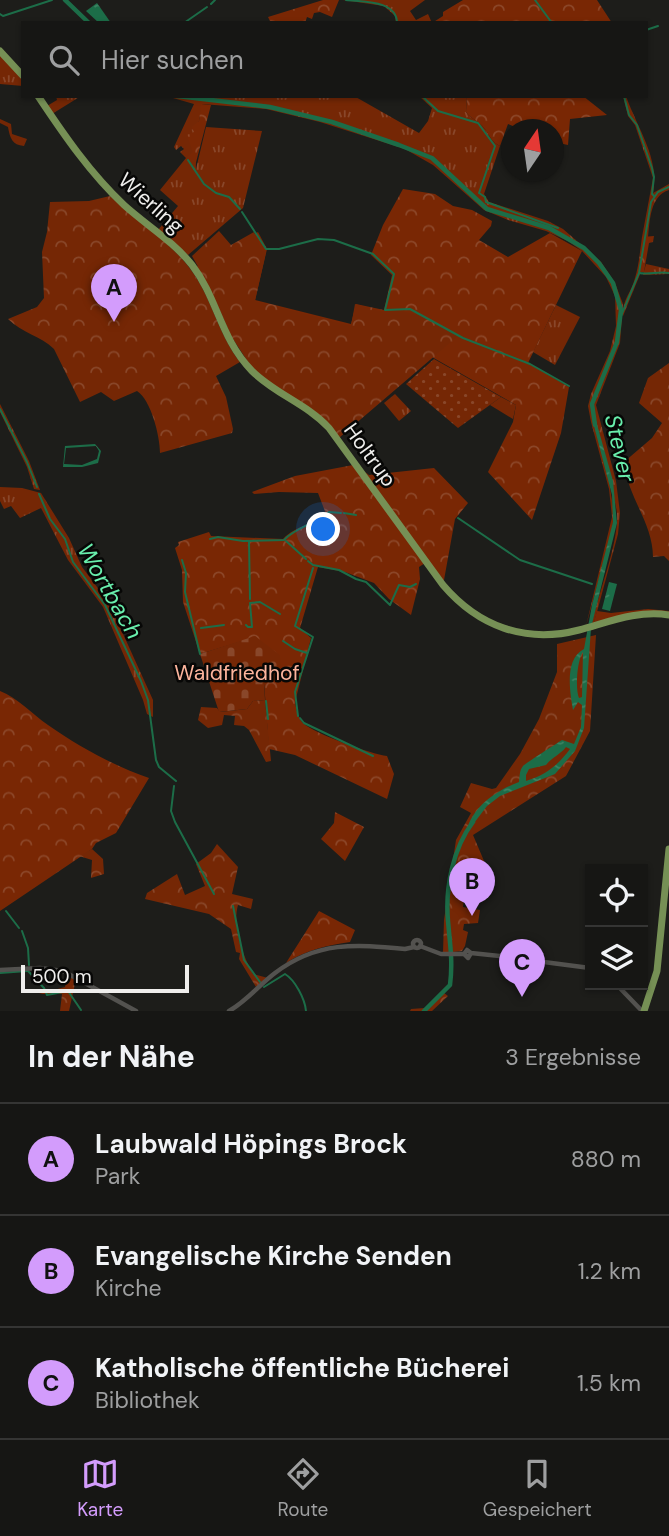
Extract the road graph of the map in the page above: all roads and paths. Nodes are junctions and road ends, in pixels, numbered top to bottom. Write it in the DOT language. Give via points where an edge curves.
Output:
graph roads {
  1 [pos="0,51"];
  2 [pos="21,74"];
  3 [pos="39,98"];
  4 [pos="229,342"];
  5 [pos="669,615"];
  6 [pos="669,849"];
  7 [pos="585,967"];
  8 [pos="0,970"];
  9 [pos="622,990"];
  10 [pos="136,1011"];
  11 [pos="229,1011"];
  12 [pos="643,1011"];
  1 -- 2 [label="main road"];
  3 -- 4 [label="main road, Wierling" via="103,184 189,261 205,285"];
  4 -- 5 [label="main road, Holtrup" via="254,373 329,428 465,608 495,626 521,634 551,635 631,615"];
  6 -- 12 [label="main road" via="657,971"];
  7 -- 11 [label="street" via="467,950 452,955 417,946 343,945 312,953 276,972"];
  8 -- 10 [label="street" via="64,971"];
  9 -- 12 [label="street"];
}
